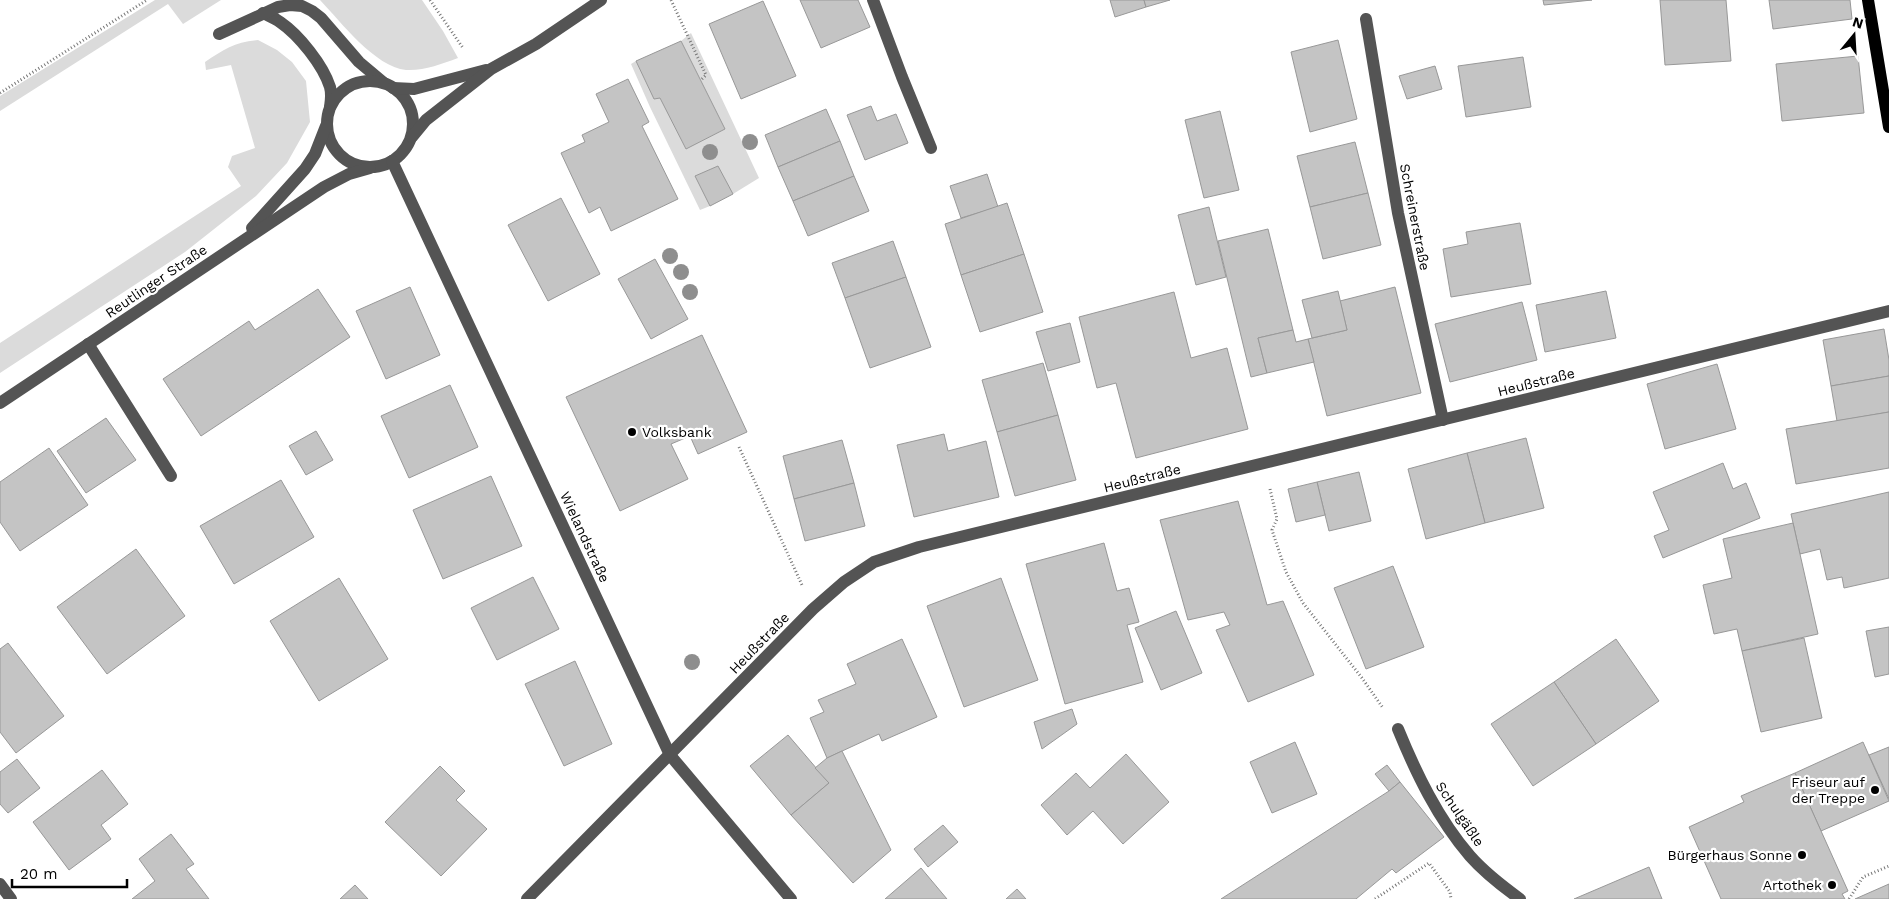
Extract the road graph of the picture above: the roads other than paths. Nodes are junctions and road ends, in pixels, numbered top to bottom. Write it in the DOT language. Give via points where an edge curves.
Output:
graph roads {
  1 [pos="602,0"];
  2 [pos="873,0"];
  3 [pos="1868,0"];
  4 [pos="263,13"];
  5 [pos="1366,19"];
  6 [pos="219,34"];
  7 [pos="491,69"];
  8 [pos="390,86"];
  9 [pos="330,107"];
  10 [pos="326,125"];
  11 [pos="1889,128"];
  12 [pos="411,137"];
  13 [pos="931,148"];
  14 [pos="392,161"];
  15 [pos="370,168"];
  16 [pos="240,241"];
  17 [pos="1889,311"];
  18 [pos="88,344"];
  19 [pos="0,403"];
  20 [pos="1443,420"];
  21 [pos="171,476"];
  22 [pos="1398,729"];
  23 [pos="670,755"];
  24 [pos="0,884"];
  25 [pos="11,899"];
  26 [pos="527,899"];
  27 [pos="791,899"];
  28 [pos="1520,899"];
  1 -- 7 [label="street" via="536,44"];
  2 -- 13 [label="street"];
  3 -- 11 [label="main road"];
  4 -- 6 [label="street"];
  4 -- 8 [label="street" via="290,5 312,11 363,66"];
  4 -- 9 [label="street" via="280,21 315,59 330,88"];
  5 -- 20 [label="street, Schreinerstraße" via="1398,213"];
  7 -- 8 [label="street" via="414,89"];
  7 -- 12 [label="street" via="426,120"];
  8 -- 9 [label="street" via="359,82 342,92"];
  8 -- 12 [label="street" via="404,97 410,109"];
  9 -- 10 [label="street"];
  10 -- 15 [label="street" via="331,144 343,159"];
  10 -- 16 [label="street, Reutlinger Straße" via="315,154 305,169"];
  12 -- 14 [label="street" via="404,150"];
  14 -- 15 [label="street"];
  14 -- 23 [label="street, Wielandstraße"];
  15 -- 16 [label="street, Reutlinger Straße" via="332,182"];
  16 -- 18 [label="street, Reutlinger Straße"];
  17 -- 20 [label="street, Heußstraße"];
  18 -- 19 [label="street, Reutlinger Straße"];
  18 -- 21 [label="street"];
  20 -- 23 [label="street, Heußstraße" via="919,547 874,562 812,609"];
  22 -- 28 [label="street, Schulgäßle" via="1416,774 1450,829 1493,879"];
  23 -- 26 [label="street, Heußstraße"];
  23 -- 27 [label="street, Wielandstraße"];
  24 -- 25 [label="street"];
}
